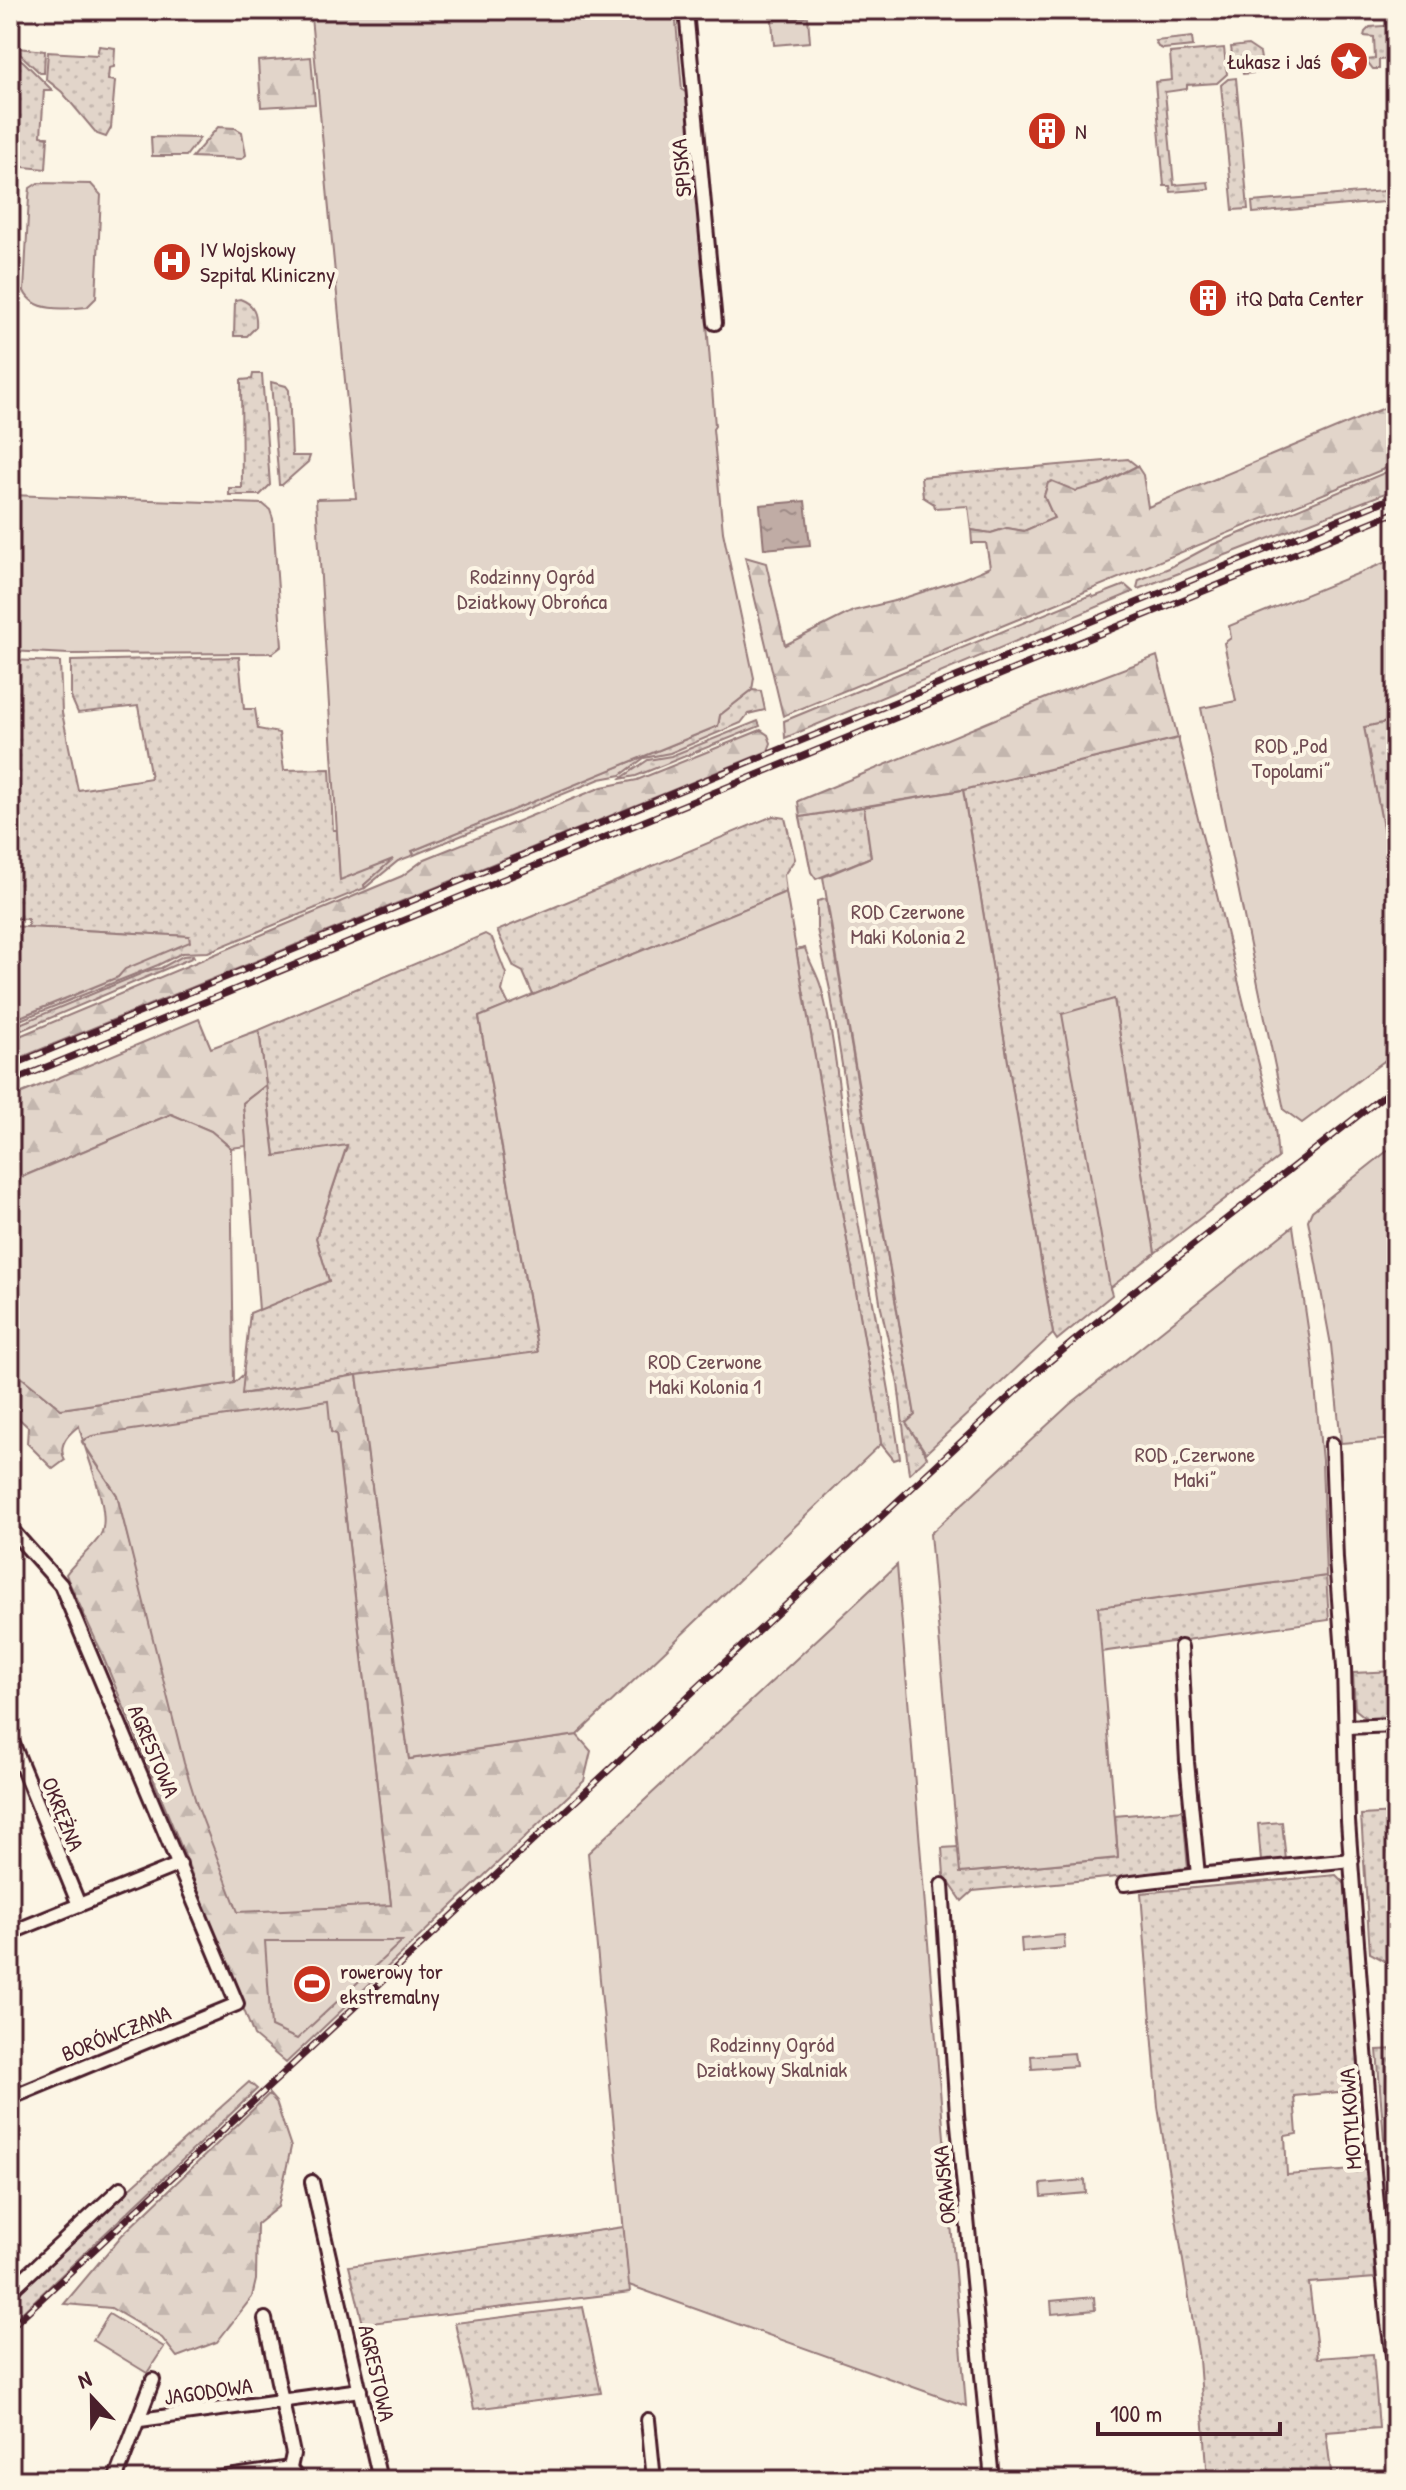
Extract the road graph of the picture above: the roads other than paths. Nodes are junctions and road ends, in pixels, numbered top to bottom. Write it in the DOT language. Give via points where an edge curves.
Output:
graph roads {
  1 [pos="686,10"];
  2 [pos="715,323"];
  3 [pos="1332,1444"];
  4 [pos="10,1528"];
  5 [pos="1181,1647"];
  6 [pos="1396,1725"];
  7 [pos="1346,1727"];
  8 [pos="10,1737"];
  9 [pos="1352,1860"];
  10 [pos="180,1864"];
  11 [pos="1198,1875"];
  12 [pos="1124,1884"];
  13 [pos="942,1885"];
  14 [pos="79,1905"];
  15 [pos="10,1933"];
  16 [pos="237,2004"];
  17 [pos="10,2098"];
  18 [pos="312,2182"];
  19 [pos="121,2188"];
  20 [pos="10,2291"];
  21 [pos="265,2319"];
  22 [pos="1396,2375"];
  23 [pos="153,2380"];
  24 [pos="360,2390"];
  25 [pos="282,2401"];
  26 [pos="140,2420"];
  27 [pos="648,2420"];
  28 [pos="294,2474"];
  29 [pos="115,2480"];
  30 [pos="207,2480"];
  31 [pos="380,2480"];
  32 [pos="654,2480"];
  33 [pos="992,2480"];
  1 -- 2 [label="street, SPISKA"];
  3 -- 7 [label="street, MOTYLKOWA"];
  4 -- 10 [label="street, AGRESTOWA" via="61,1585"];
  5 -- 11 [label="street"];
  6 -- 7 [label="street"];
  7 -- 9 [label="street, MOTYLKOWA"];
  8 -- 14 [label="street, OKRĘŻNA"];
  9 -- 11 [label="street"];
  9 -- 22 [label="street, MOTYLKOWA" via="1374,2172"];
  10 -- 14 [label="street"];
  10 -- 16 [label="street, AGRESTOWA"];
  11 -- 12 [label="street"];
  13 -- 33 [label="street, ORAWSKA" via="957,2114"];
  14 -- 15 [label="street"];
  16 -- 17 [label="street, BORÓWCZANA"];
  18 -- 24 [label="street, AGRESTOWA"];
  19 -- 20 [label="street"];
  21 -- 25 [label="street, JAGODOWA"];
  23 -- 26 [label="street, JAGODOWA"];
  24 -- 25 [label="street, JAGODOWA"];
  24 -- 31 [label="street, AGRESTOWA"];
  25 -- 26 [label="street, JAGODOWA"];
  25 -- 28 [label="street"];
  26 -- 29 [label="street, JAGODOWA"];
  27 -- 32 [label="street"];
  28 -- 30 [label="street"];
}
